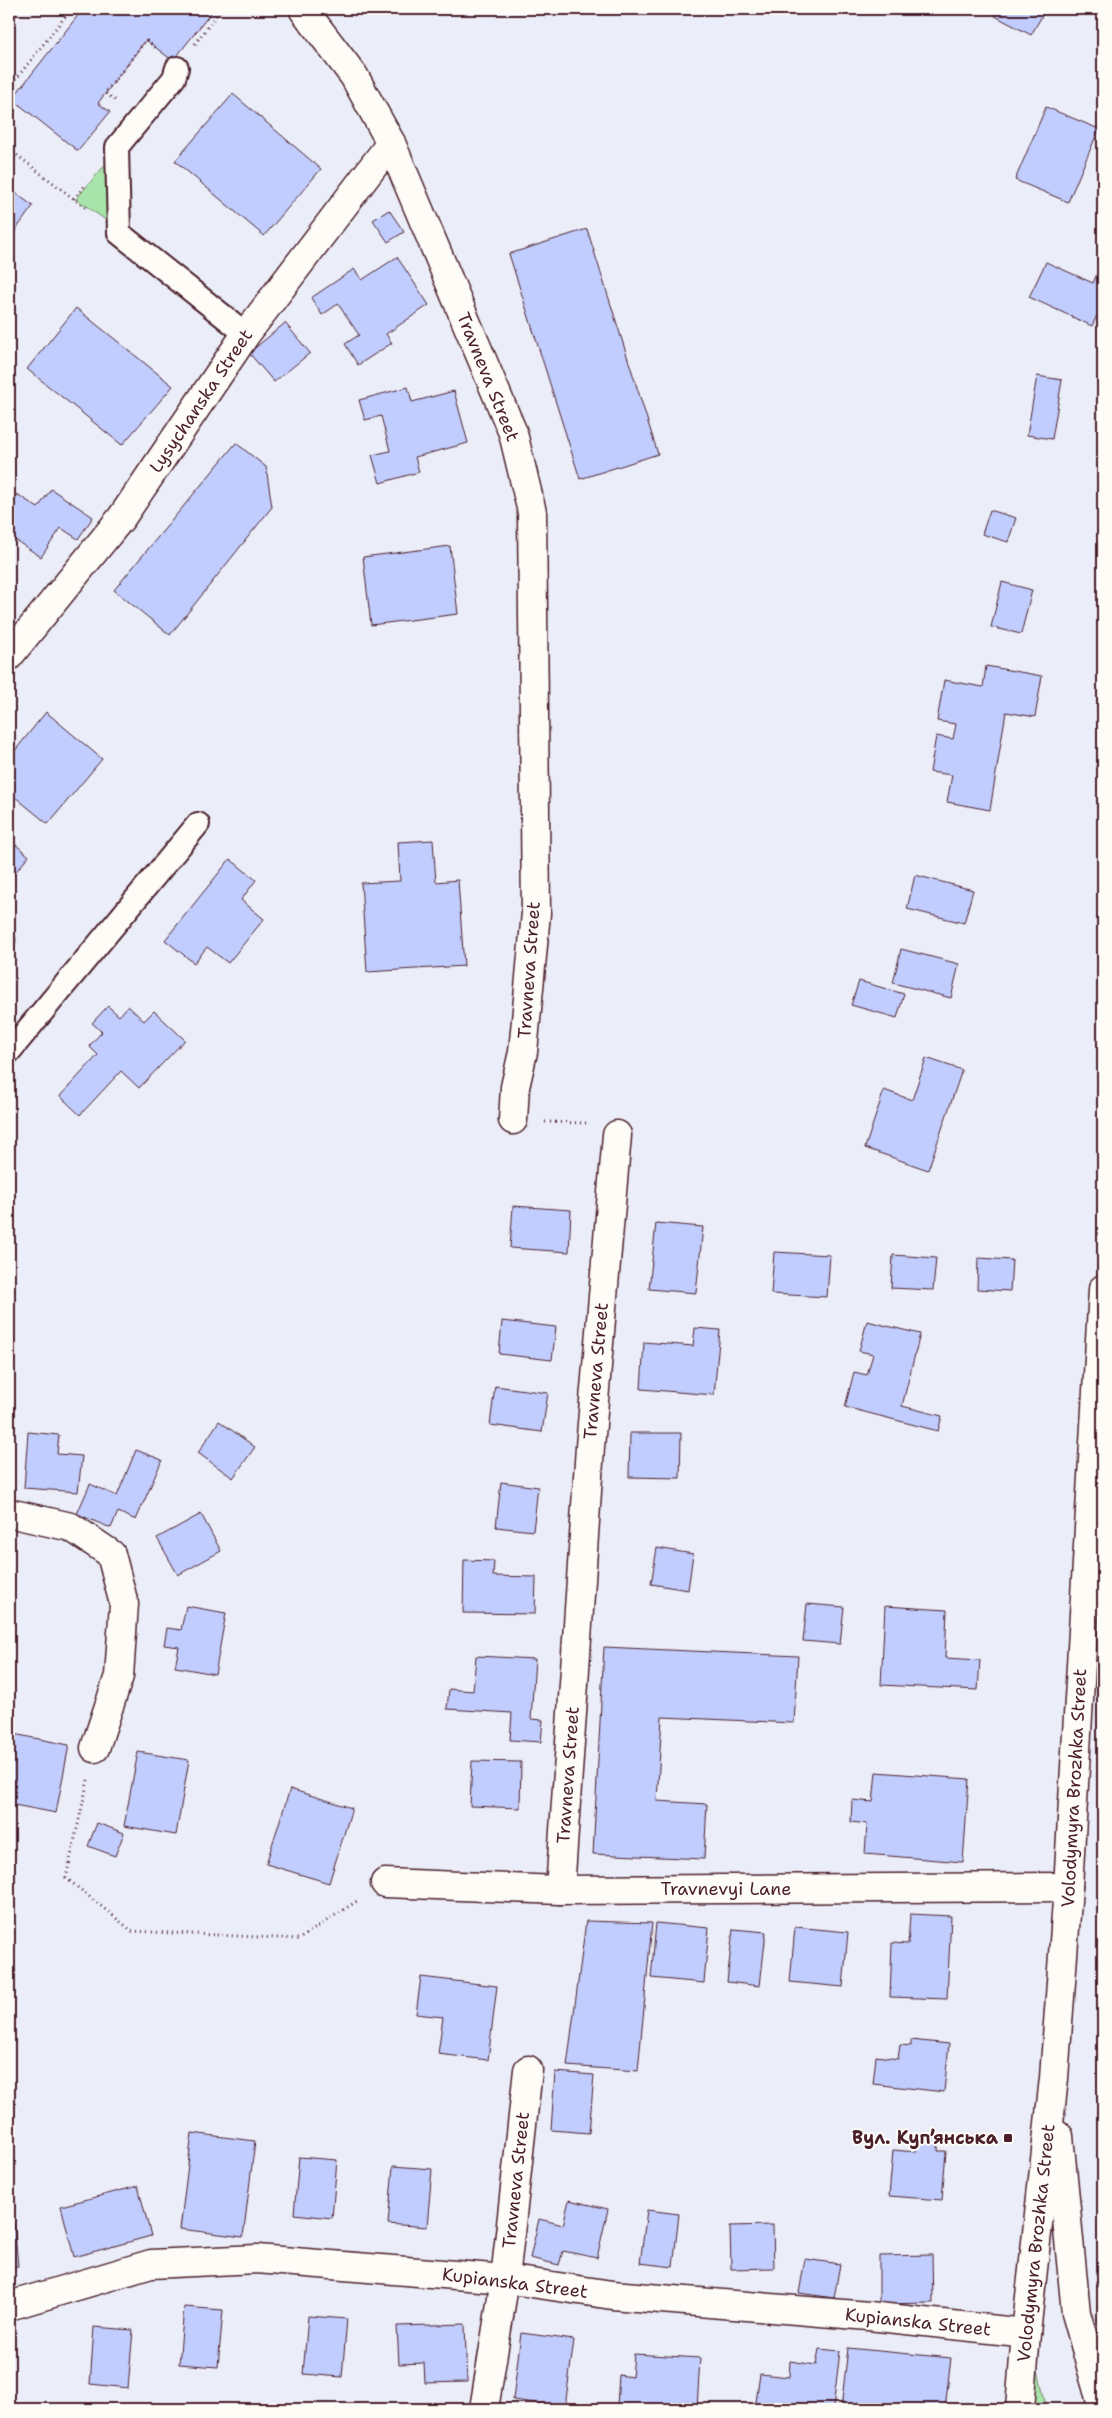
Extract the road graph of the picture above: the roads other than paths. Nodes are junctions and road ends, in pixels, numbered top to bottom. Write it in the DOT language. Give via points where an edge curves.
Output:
graph roads {
  1 [pos="302,9"];
  2 [pos="178,68"];
  3 [pos="391,143"];
  4 [pos="246,334"];
  5 [pos="9,656"];
  6 [pos="198,824"];
  7 [pos="9,1052"];
  8 [pos="512,1120"];
  9 [pos="617,1135"];
  10 [pos="1103,1289"];
  11 [pos="9,1513"];
  12 [pos="95,1748"];
  13 [pos="385,1883"];
  14 [pos="1068,1887"];
  15 [pos="560,1890"];
  16 [pos="528,2070"];
  17 [pos="1054,2078"];
  18 [pos="505,2279"];
  19 [pos="9,2306"];
  20 [pos="1026,2333"];
  21 [pos="484,2409"];
  22 [pos="1020,2409"];
  23 [pos="1103,2409"];
  1 -- 3 [label="street, Travneva Street" via="354,76"];
  2 -- 4 [label="lane" via="174,78 117,147 119,234"];
  3 -- 4 [label="street, Lysychanska Street"];
  3 -- 8 [label="street, Travneva Street" via="513,433 532,512 536,914 523,1052"];
  4 -- 5 [label="street, Lysychanska Street" via="122,516"];
  6 -- 7 [label="lane"];
  9 -- 15 [label="street, Travneva Street" via="589,1457"];
  10 -- 14 [label="street, Volodymyra Brozhka Street"];
  11 -- 12 [label="street" via="71,1527 111,1554 124,1604 119,1676"];
  13 -- 15 [label="street, Travnevyi Lane"];
  14 -- 15 [label="street, Travnevyi Lane"];
  14 -- 17 [label="street, Volodymyra Brozhka Street"];
  16 -- 18 [label="street, Travneva Street"];
  17 -- 20 [label="street, Volodymyra Brozhka Street"];
  17 -- 23 [label="street, Volodymyra Brozhka Street" via="1076,2313"];
  18 -- 19 [label="street, Kupianska Street" via="257,2259 151,2264"];
  18 -- 20 [label="street, Kupianska Street" via="612,2295"];
  18 -- 21 [label="street, Travneva Street"];
  20 -- 22 [label="street, Volodymyra Brozhka Street"];
}
